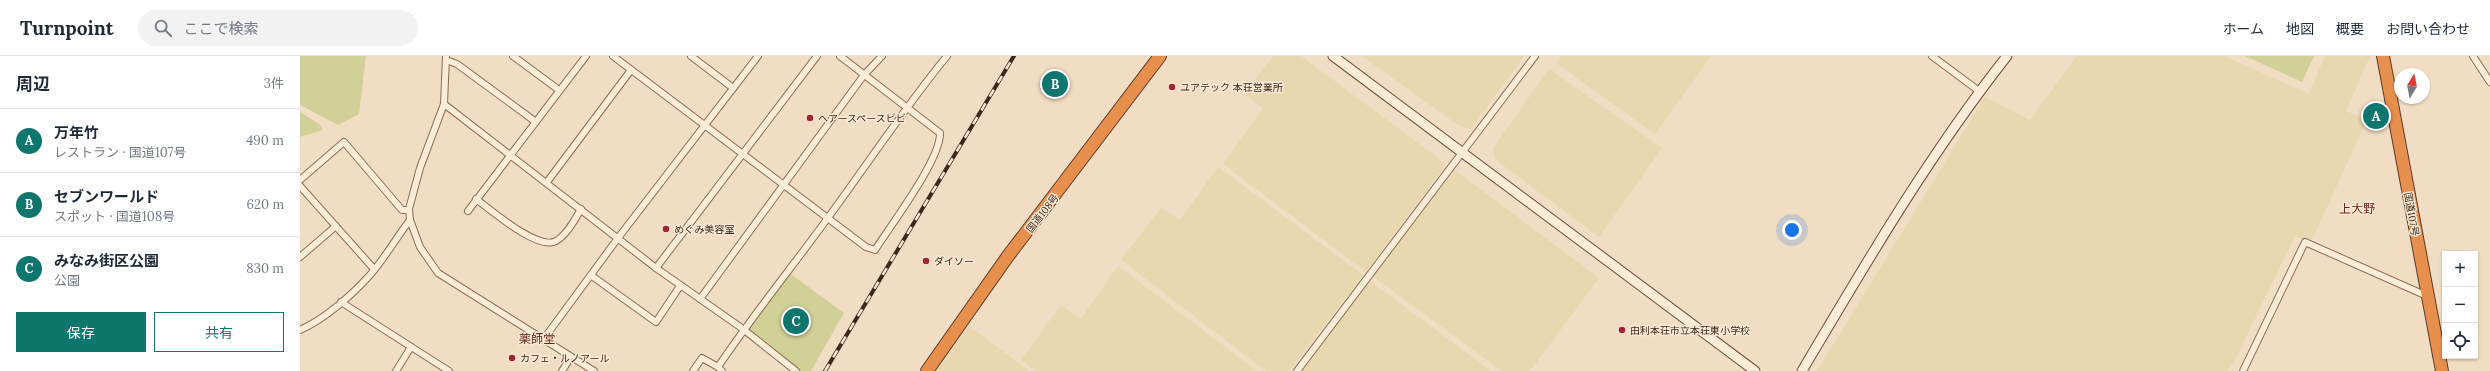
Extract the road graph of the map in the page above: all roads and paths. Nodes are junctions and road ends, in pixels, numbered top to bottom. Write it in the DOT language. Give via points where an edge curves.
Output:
graph roads {
  1 [pos="513,56"];
  2 [pos="613,56"];
  3 [pos="691,56"];
  4 [pos="758,56"];
  5 [pos="817,56"];
  6 [pos="840,56"];
  7 [pos="882,56"];
  8 [pos="947,56"];
  9 [pos="1160,56"];
  10 [pos="1333,56"];
  11 [pos="1534,56"];
  12 [pos="1932,56"];
  13 [pos="2007,56"];
  14 [pos="2383,56"];
  15 [pos="2473,56"];
  16 [pos="583,57"];
  17 [pos="446,58"];
  18 [pos="631,70"];
  19 [pos="864,75"];
  20 [pos="2490,82"];
  21 [pos="733,88"];
  22 [pos="559,90"];
  23 [pos="1979,91"];
  24 [pos="444,104"];
  25 [pos="908,106"];
  26 [pos="536,122"];
  27 [pos="706,125"];
  28 [pos="1462,153"];
  29 [pos="511,155"];
  30 [pos="744,155"];
  31 [pos="300,180"];
  32 [pos="547,182"];
  33 [pos="785,184"];
  34 [pos="300,186"];
  35 [pos="476,199"];
  36 [pos="581,209"];
  37 [pos="410,210"];
  38 [pos="468,211"];
  39 [pos="829,217"];
  40 [pos="410,220"];
  41 [pos="336,226"];
  42 [pos="618,238"];
  43 [pos="300,257"];
  44 [pos="656,268"];
  45 [pos="374,269"];
  46 [pos="592,276"];
  47 [pos="680,286"];
  48 [pos="2427,296"];
  49 [pos="700,299"];
  50 [pos="341,302"];
  51 [pos="743,329"];
  52 [pos="300,330"];
  53 [pos="543,340"];
  54 [pos="412,347"];
  55 [pos="571,357"];
  56 [pos="720,369"];
  57 [pos="396,371"];
  58 [pos="449,371"];
  59 [pos="562,371"];
  60 [pos="594,371"];
  61 [pos="693,371"];
  62 [pos="796,371"];
  63 [pos="927,371"];
  64 [pos="1297,371"];
  65 [pos="1755,371"];
  66 [pos="1802,371"];
  67 [pos="2243,371"];
  68 [pos="2442,371"];
  1 -- 22 [label="street"];
  2 -- 18 [label="street"];
  3 -- 21 [label="street"];
  4 -- 21 [label="street"];
  5 -- 30 [label="street"];
  6 -- 19 [label="street"];
  7 -- 19 [label="street"];
  8 -- 25 [label="street"];
  9 -- 63 [label="highway, 国道108号" via="1008,256"];
  10 -- 28 [label="street"];
  11 -- 28 [label="street"];
  12 -- 23 [label="street"];
  13 -- 23 [label="street"];
  14 -- 48 [label="highway, 国道107号"];
  15 -- 20 [label="street"];
  16 -- 22 [label="street"];
  17 -- 24 [label="street"];
  17 -- 26 [label="street"];
  18 -- 27 [label="street"];
  18 -- 32 [label="street"];
  19 -- 25 [label="street"];
  19 -- 33 [label="street"];
  21 -- 27 [label="street"];
  22 -- 26 [label="street"];
  23 -- 66 [label="street" via="1867,258"];
  24 -- 29 [label="street"];
  24 -- 37 [label="street" via="420,168"];
  25 -- 39 [label="street"];
  25 -- 39 [label="street" via="940,133 940,144 876,250 866,247"];
  26 -- 29 [label="street"];
  27 -- 30 [label="street"];
  27 -- 42 [label="street"];
  28 -- 64 [label="street"];
  28 -- 65 [label="street"];
  29 -- 32 [label="street"];
  29 -- 35 [label="street"];
  30 -- 33 [label="street"];
  30 -- 44 [label="street"];
  31 -- 37 [label="street" via="344,142 402,210"];
  32 -- 36 [label="street"];
  33 -- 39 [label="street"];
  33 -- 49 [label="street"];
  34 -- 41 [label="street"];
  35 -- 36 [label="street" via="528,236 546,242 556,241"];
  35 -- 38 [label="street"];
  36 -- 42 [label="street"];
  37 -- 40 [label="street"];
  39 -- 51 [label="street"];
  40 -- 45 [label="street"];
  40 -- 53 [label="street" via="420,247 438,273"];
  41 -- 43 [label="street"];
  41 -- 45 [label="street"];
  42 -- 44 [label="street"];
  42 -- 46 [label="street"];
  44 -- 47 [label="street"];
  45 -- 50 [label="street"];
  46 -- 47 [label="street" via="656,322"];
  46 -- 53 [label="street"];
  47 -- 49 [label="street"];
  48 -- 67 [label="street" via="2304,242"];
  48 -- 68 [label="highway, 国道107号"];
  49 -- 51 [label="street"];
  50 -- 52 [label="street"];
  50 -- 54 [label="street"];
  51 -- 56 [label="street"];
  51 -- 62 [label="street"];
  53 -- 55 [label="street"];
  54 -- 57 [label="street"];
  54 -- 58 [label="street"];
  55 -- 59 [label="street"];
  55 -- 60 [label="street"];
  56 -- 61 [label="street" via="702,358"];
}
